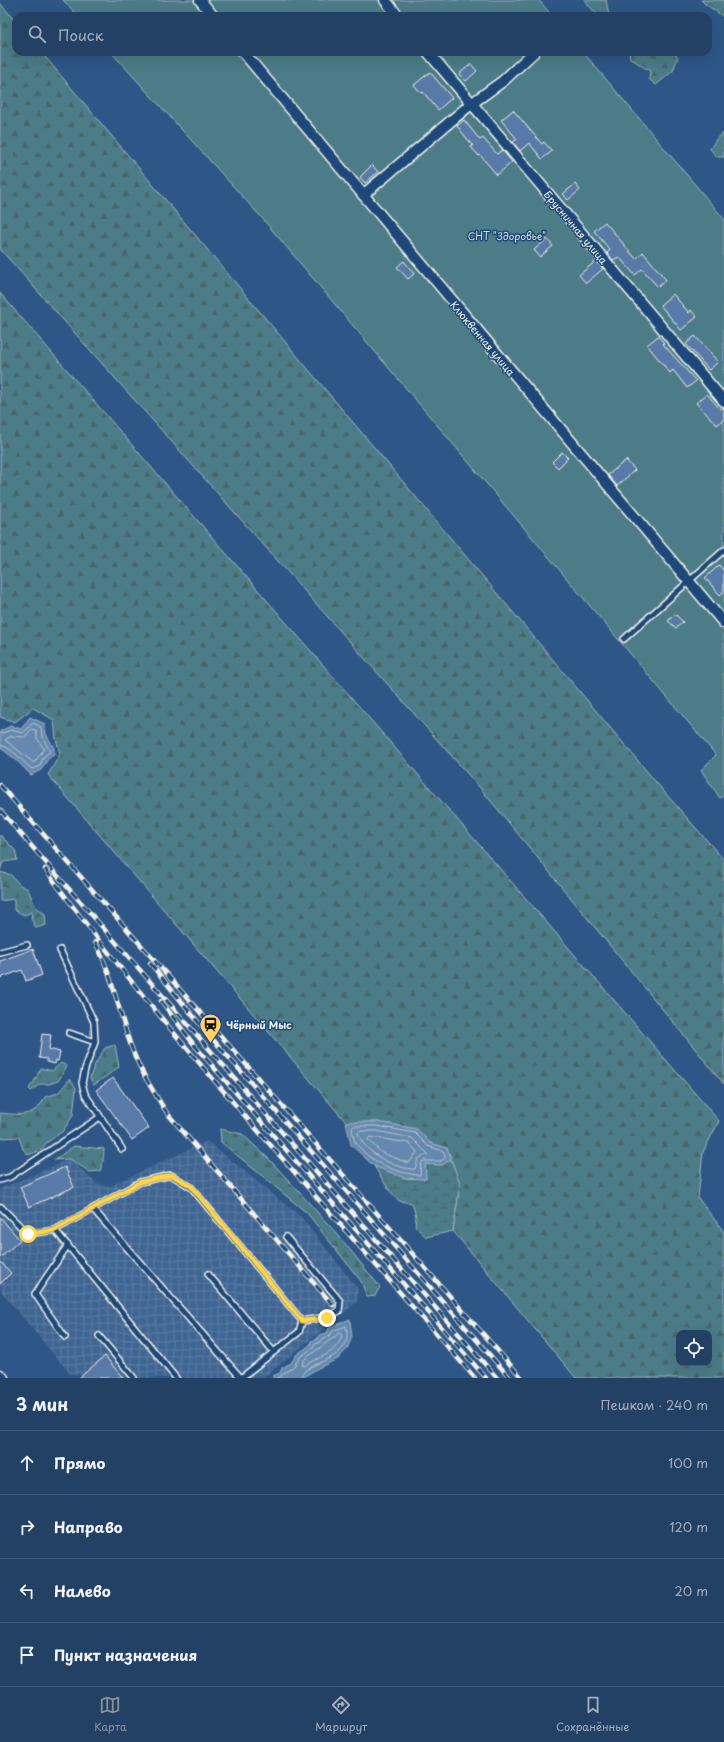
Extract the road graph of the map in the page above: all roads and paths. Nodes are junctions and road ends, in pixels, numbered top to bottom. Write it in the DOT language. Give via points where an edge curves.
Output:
graph roads {
  1 [pos="200,0"];
  2 [pos="384,0"];
  3 [pos="210,12"];
  4 [pos="394,12"];
  5 [pos="246,56"];
  6 [pos="431,56"];
  7 [pos="530,56"];
  8 [pos="471,104"];
  9 [pos="363,195"];
  10 [pos="724,401"];
  11 [pos="724,550"];
  12 [pos="688,581"];
  13 [pos="724,623"];
  14 [pos="624,639"];
  15 [pos="27,945"];
  16 [pos="60,950"];
  17 [pos="0,952"];
  18 [pos="69,1033"];
  19 [pos="95,1042"];
  20 [pos="100,1117"];
  21 [pos="122,1148"];
  22 [pos="0,1180"];
  23 [pos="1,1207"];
  24 [pos="93,1209"];
  25 [pos="55,1230"];
  26 [pos="286,1238"];
  27 [pos="68,1245"];
  28 [pos="208,1274"];
  29 [pos="302,1321"];
  30 [pos="99,1336"];
  31 [pos="65,1337"];
  32 [pos="274,1352"];
  33 [pos="0,1375"];
  34 [pos="2,1378"];
  35 [pos="134,1378"];
  36 [pos="176,1378"];
  37 [pos="241,1378"];
  1 -- 3 [label="street"];
  2 -- 4 [label="street"];
  5 -- 9 [label="street, Клюквенная улица"];
  6 -- 8 [label="street, Брусничная улица"];
  7 -- 8 [label="street" via="503,81"];
  8 -- 9 [label="street"];
  8 -- 10 [label="street, Брусничная улица"];
  9 -- 12 [label="street, Клюквенная улица"];
  11 -- 12 [label="lane"];
  12 -- 13 [label="street, Клюквенная улица"];
  12 -- 14 [label="lane"];
  15 -- 17 [label="lane"];
  16 -- 19 [label="lane" via="94,1022"];
  18 -- 19 [label="lane"];
  19 -- 20 [label="lane" via="82,1083 85,1094"];
  20 -- 21 [label="lane"];
  20 -- 22 [label="lane" via="10,1177"];
  23 -- 25 [label="lane" via="28,1234"];
  24 -- 25 [label="lane"];
  24 -- 29 [label="lane" via="140,1182 172,1175 191,1186"];
  24 -- 37 [label="lane"];
  25 -- 27 [label="lane"];
  26 -- 29 [label="lane" via="340,1301 340,1311 327,1318"];
  27 -- 31 [label="lane" via="35,1294"];
  27 -- 36 [label="lane"];
  28 -- 32 [label="lane"];
  29 -- 32 [label="lane" via="299,1332"];
  30 -- 35 [label="lane"];
  32 -- 37 [label="lane"];
  33 -- 34 [label="street"];
}
